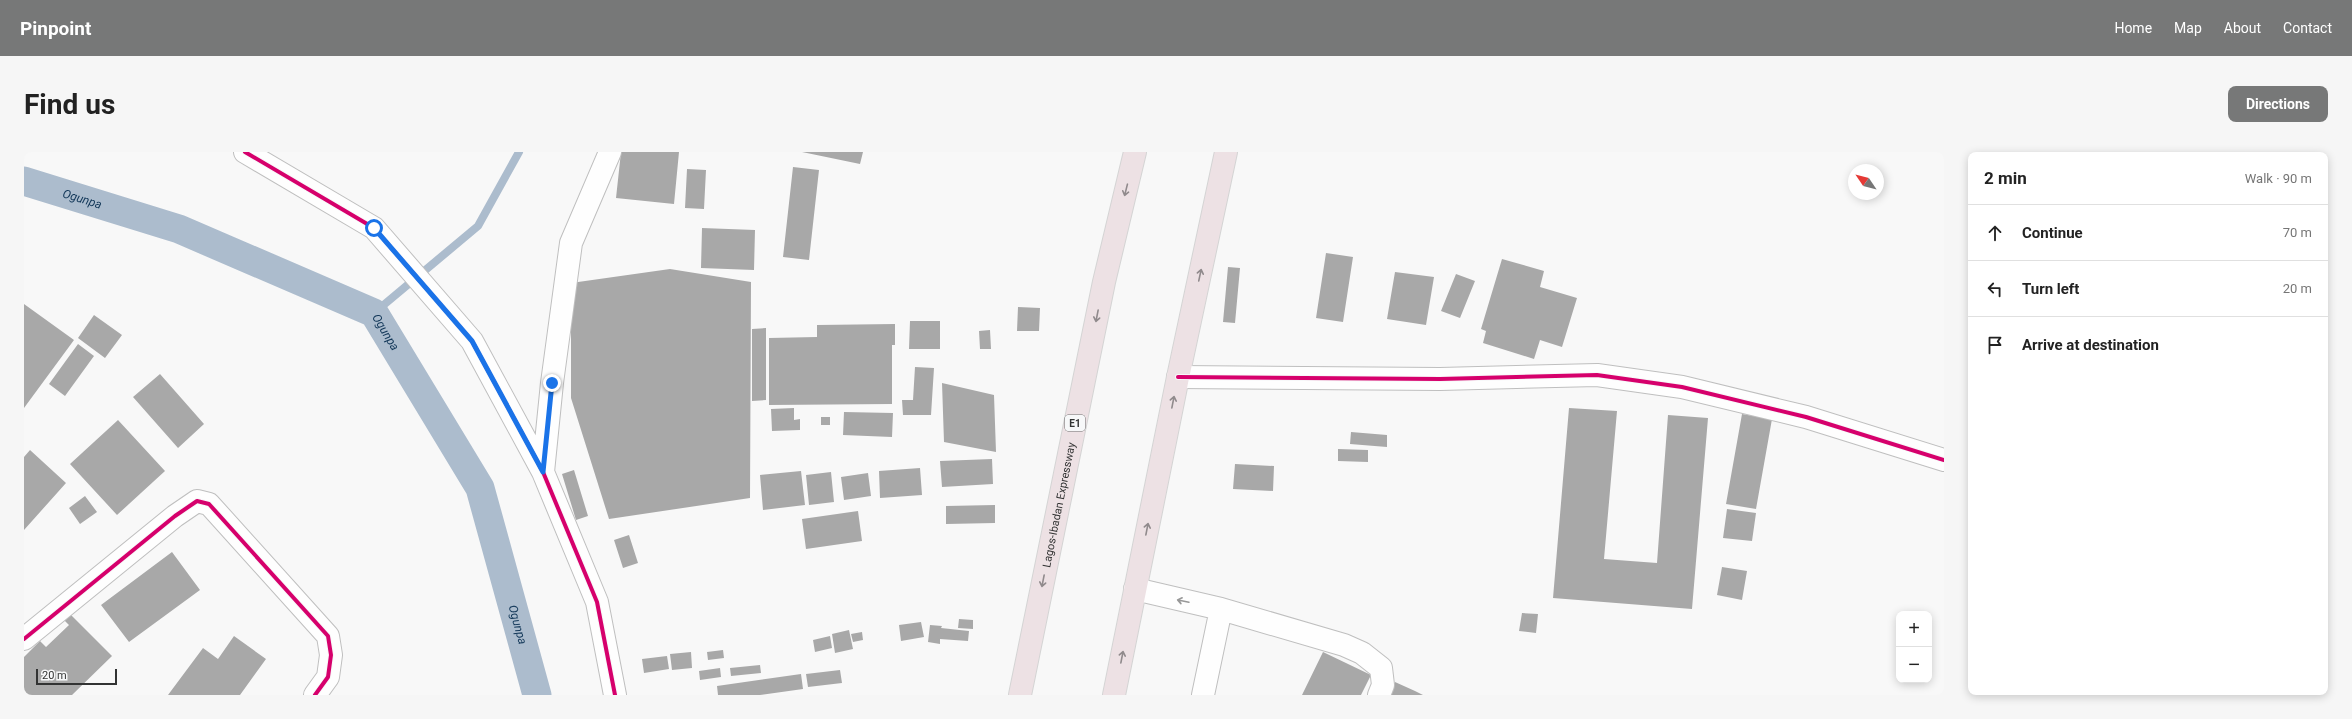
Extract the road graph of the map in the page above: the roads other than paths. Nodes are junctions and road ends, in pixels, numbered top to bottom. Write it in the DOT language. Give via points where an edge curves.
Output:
graph roads {
  1 [pos="245,152"];
  2 [pos="610,152"];
  3 [pos="1136,152"];
  4 [pos="1226,152"];
  5 [pos="1178,377"];
  6 [pos="1944,460"];
  7 [pos="543,472"];
  8 [pos="1135,589"];
  9 [pos="1221,610"];
  10 [pos="24,639"];
  11 [pos="315,695"];
  12 [pos="615,695"];
  13 [pos="1020,695"];
  14 [pos="1114,695"];
  15 [pos="1203,695"];
  16 [pos="1379,695"];
  1 -- 7 [label="street" via="374,228 472,341"];
  2 -- 7 [label="street" via="571,243"];
  3 -- 13 [label="highway, Lagos-Ibadan Expressway / E1, one-way" via="1104,282"];
  5 -- 4 [label="highway, one-way"];
  5 -- 6 [label="street" via="1440,379 1597,375 1682,387 1806,417"];
  8 -- 5 [label="highway, one-way"];
  7 -- 12 [label="street" via="597,602"];
  9 -- 8 [label="street, one-way"];
  14 -- 8 [label="highway, one-way"];
  9 -- 15 [label="street"];
  9 -- 16 [label="street" via="1344,645 1362,653 1381,668 1383,685"];
  10 -- 11 [label="street" via="197,501 209,504 328,636 331,655 328,677"];
}
